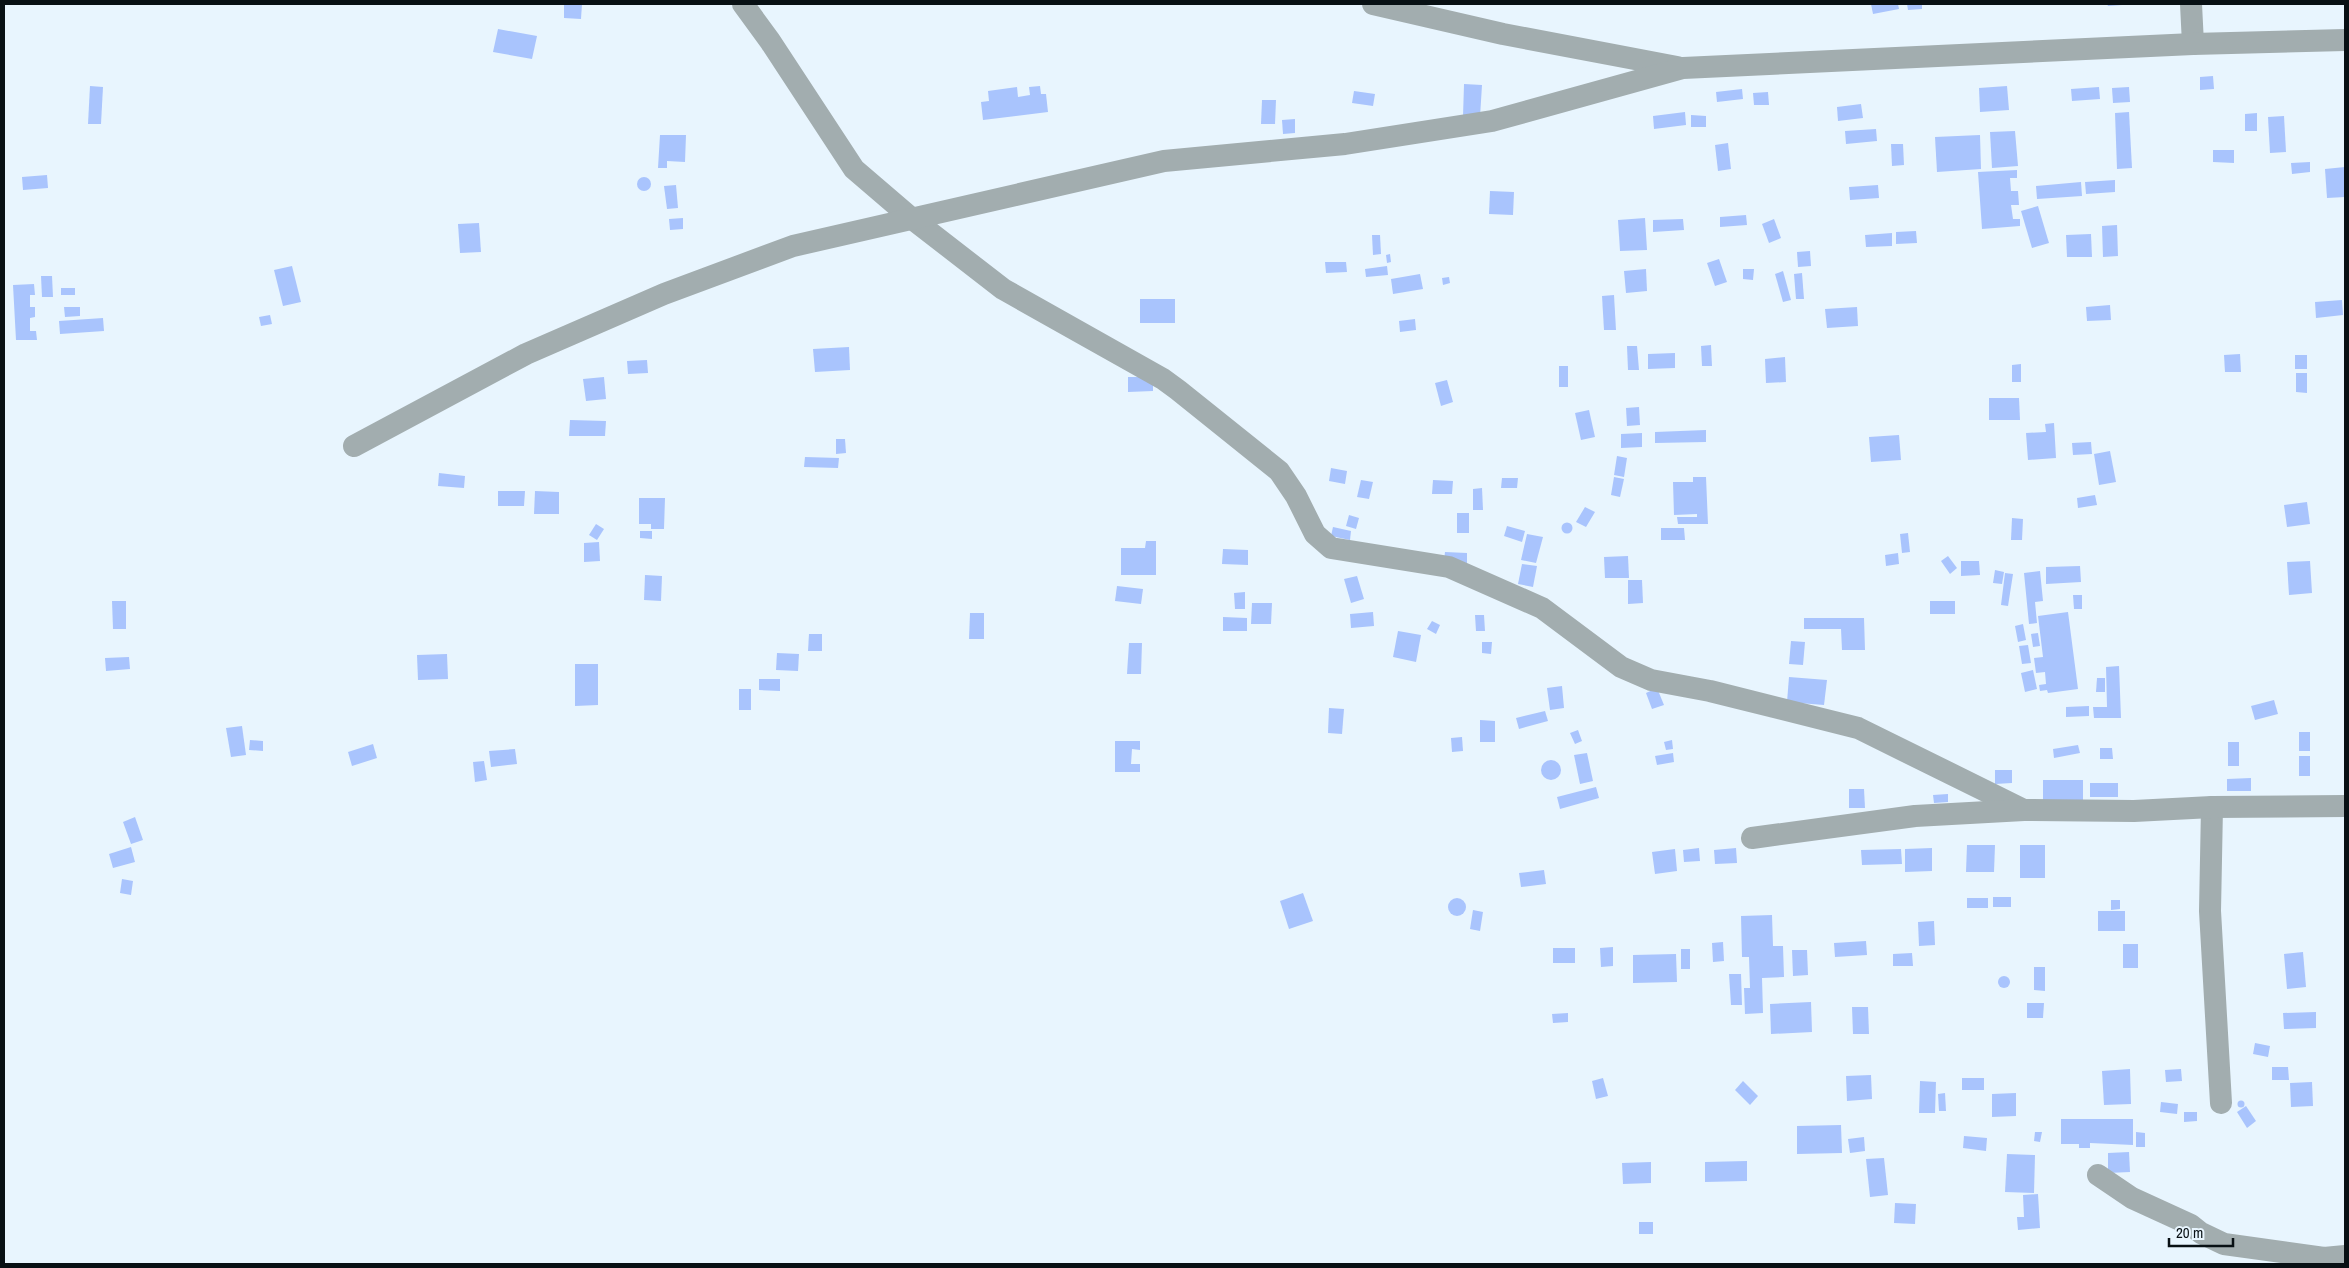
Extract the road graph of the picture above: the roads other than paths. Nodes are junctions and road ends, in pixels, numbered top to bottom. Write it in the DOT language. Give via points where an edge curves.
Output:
graph roads {
  1 [pos="743,4"];
  2 [pos="1373,4"];
  3 [pos="2191,4"];
  4 [pos="2345,40"];
  5 [pos="2193,44"];
  6 [pos="1683,68"];
  7 [pos="910,217"];
  8 [pos="354,446"];
  9 [pos="2345,806"];
  10 [pos="2212,807"];
  11 [pos="2024,810"];
  12 [pos="1752,838"];
  13 [pos="2221,1103"];
  14 [pos="2098,1175"];
  15 [pos="2345,1256"];
  1 -- 7 [label="street" via="854,169"];
  2 -- 6 [label="street" via="1503,34"];
  3 -- 5 [label="street"];
  4 -- 5 [label="street"];
  5 -- 6 [label="street"];
  6 -- 7 [label="street" via="1492,121 1345,144 1164,161"];
  7 -- 8 [label="street" via="793,246 664,294 526,354"];
  7 -- 11 [label="street" via="1003,289 1178,390 1279,471 1315,534 1331,548 1449,568 1542,608 1622,667 1651,680 1710,691 1858,728"];
  9 -- 10 [label="street"];
  10 -- 11 [label="street" via="2134,811"];
  10 -- 13 [label="street" via="2210,911"];
  11 -- 12 [label="street" via="1915,816"];
  14 -- 15 [label="street" via="2132,1198 2224,1244 2324,1258"];
}
